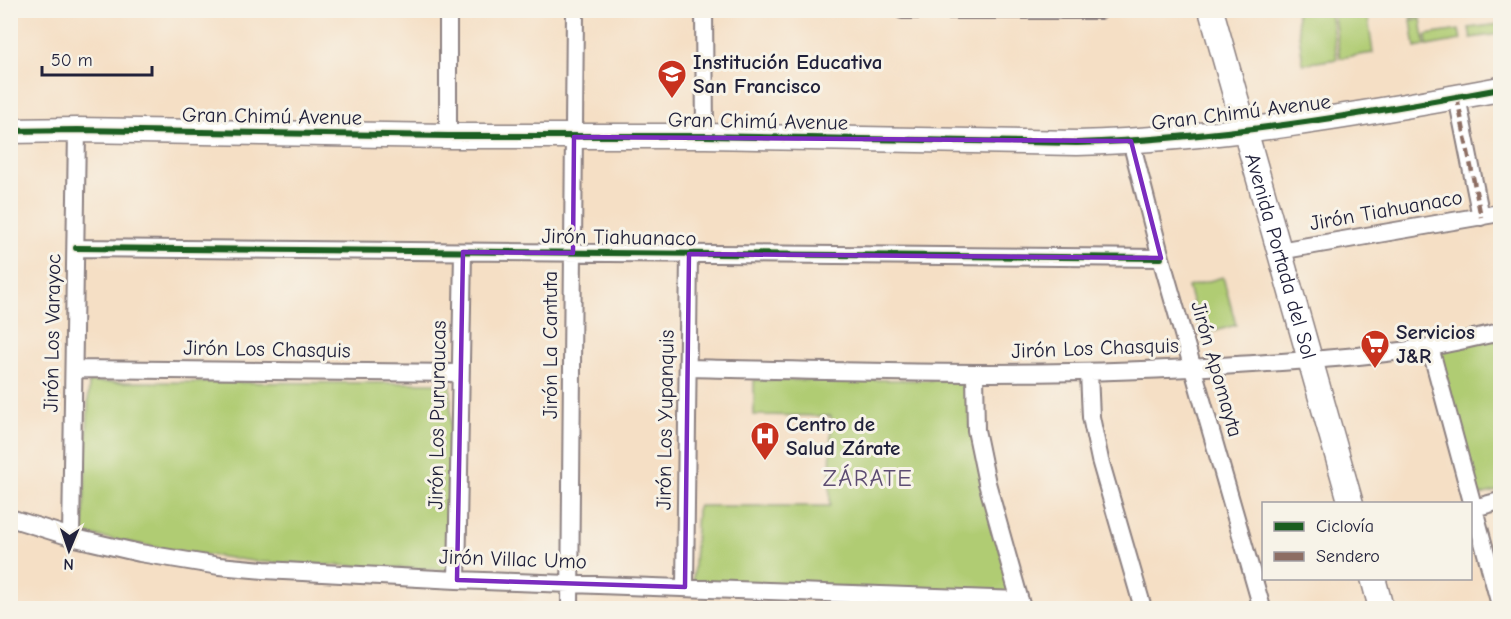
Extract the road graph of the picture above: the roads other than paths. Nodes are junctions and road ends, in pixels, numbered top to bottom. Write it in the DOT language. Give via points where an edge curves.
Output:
graph roads {
  1 [pos="448,10"];
  2 [pos="575,10"];
  3 [pos="704,10"];
  4 [pos="902,10"];
  5 [pos="1101,10"];
  6 [pos="1211,10"];
  7 [pos="966,11"];
  8 [pos="1078,11"];
  9 [pos="1500,89"];
  10 [pos="1457,97"];
  11 [pos="10,130"];
  12 [pos="77,130"];
  13 [pos="1245,130"];
  14 [pos="448,136"];
  15 [pos="705,136"];
  16 [pos="574,137"];
  17 [pos="1131,141"];
  18 [pos="1500,213"];
  19 [pos="1481,217"];
  20 [pos="75,248"];
  21 [pos="1279,251"];
  22 [pos="463,252"];
  23 [pos="573,253"];
  24 [pos="689,254"];
  25 [pos="1161,258"];
  26 [pos="1500,332"];
  27 [pos="1430,347"];
  28 [pos="1310,360"];
  29 [pos="688,368"];
  30 [pos="1193,368"];
  31 [pos="74,369"];
  32 [pos="460,373"];
  33 [pos="1089,373"];
  34 [pos="975,374"];
  35 [pos="1500,501"];
  36 [pos="1350,502"];
  37 [pos="1474,508"];
  38 [pos="10,518"];
  39 [pos="71,537"];
  40 [pos="457,580"];
  41 [pos="1373,580"];
  42 [pos="571,583"];
  43 [pos="685,587"];
  44 [pos="1021,604"];
  45 [pos="1500,605"];
  46 [pos="570,609"];
  47 [pos="1143,609"];
  48 [pos="1262,609"];
  49 [pos="1381,609"];
  1 -- 14 [label="street"];
  2 -- 16 [label="street, Jirón La Cantuta"];
  3 -- 15 [label="street"];
  4 -- 7 [label="street"];
  5 -- 8 [label="street"];
  6 -- 13 [label="street, Avenida Portada del Sol"];
  7 -- 8 [label="street"];
  9 -- 10 [label="street, Gran Chimú Avenue"];
  10 -- 13 [label="street, Gran Chimú Avenue"];
  10 -- 19 [label="street"];
  11 -- 12 [label="street, Gran Chimú Avenue"];
  12 -- 14 [label="street, Gran Chimú Avenue"];
  12 -- 20 [label="street, Jirón Los Varayoc"];
  13 -- 17 [label="street, Gran Chimú Avenue"];
  13 -- 21 [label="street, Avenida Portada del Sol"];
  14 -- 16 [label="street, Gran Chimú Avenue"];
  15 -- 16 [label="street, Gran Chimú Avenue"];
  15 -- 17 [label="street, Gran Chimú Avenue"];
  16 -- 23 [label="street, Jirón La Cantuta"];
  17 -- 25 [label="street, Jirón Apomayta"];
  18 -- 19 [label="street, Jirón Tiahuanaco"];
  19 -- 21 [label="street, Jirón Tiahuanaco"];
  20 -- 22 [label="street, Jirón Tiahuanaco"];
  20 -- 31 [label="street, Jirón Los Varayoc"];
  21 -- 28 [label="street, Avenida Portada del Sol"];
  22 -- 23 [label="street, Jirón Tiahuanaco"];
  22 -- 32 [label="street, Jirón Los Pururaucas"];
  23 -- 24 [label="street, Jirón Tiahuanaco"];
  23 -- 42 [label="street, Jirón La Cantuta"];
  24 -- 25 [label="street, Jirón Tiahuanaco"];
  24 -- 29 [label="street, Jirón Los Yupanquis"];
  25 -- 30 [label="street, Jirón Apomayta"];
  26 -- 27 [label="street, Jirón Los Chasquis"];
  27 -- 28 [label="street, Jirón Los Chasquis"];
  27 -- 37 [label="street"];
  28 -- 30 [label="street, Jirón Los Chasquis"];
  28 -- 36 [label="street, Avenida Portada del Sol"];
  29 -- 34 [label="street, Jirón Los Chasquis"];
  29 -- 43 [label="street, Jirón Los Yupanquis"];
  30 -- 33 [label="street, Jirón Los Chasquis"];
  30 -- 48 [label="street, Jirón Apomayta"];
  31 -- 32 [label="street, Jirón Los Chasquis"];
  31 -- 39 [label="street, Jirón Los Varayoc"];
  32 -- 40 [label="street, Jirón Los Pururaucas"];
  33 -- 34 [label="street, Jirón Los Chasquis"];
  33 -- 47 [label="street" via="1091,417 1100,460"];
  34 -- 44 [label="street" via="976,430"];
  35 -- 37 [label="street"];
  37 -- 45 [label="street"];
  38 -- 39 [label="street, Jirón Villac Umo"];
  39 -- 40 [label="street, Jirón Villac Umo" via="219,566"];
  40 -- 42 [label="street, Jirón Villac Umo"];
  41 -- 49 [label="street"];
  42 -- 43 [label="street, Jirón Villac Umo"];
  42 -- 46 [label="street, Jirón La Cantuta"];
  43 -- 44 [label="street, Jirón Villac Umo"];
}
